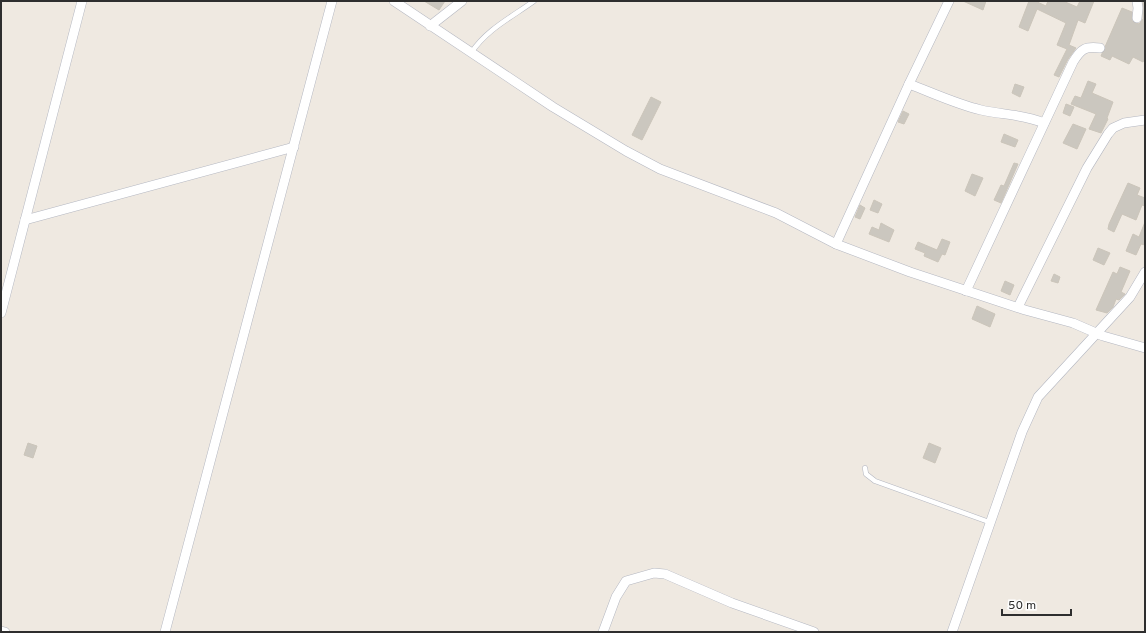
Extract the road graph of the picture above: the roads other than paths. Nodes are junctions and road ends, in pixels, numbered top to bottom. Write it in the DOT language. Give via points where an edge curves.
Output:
graph roads {
  1 [pos="82,1"];
  2 [pos="332,1"];
  3 [pos="394,1"];
  4 [pos="462,1"];
  5 [pos="534,1"];
  6 [pos="949,1"];
  7 [pos="1137,1"];
  8 [pos="1137,18"];
  9 [pos="430,26"];
  10 [pos="1100,48"];
  11 [pos="471,53"];
  12 [pos="909,84"];
  13 [pos="1145,120"];
  14 [pos="1044,122"];
  15 [pos="294,147"];
  16 [pos="25,220"];
  17 [pos="836,244"];
  18 [pos="1145,272"];
  19 [pos="966,291"];
  20 [pos="1018,308"];
  21 [pos="1,313"];
  22 [pos="1094,334"];
  23 [pos="1145,348"];
  24 [pos="865,468"];
  25 [pos="989,522"];
  26 [pos="1,631"];
  27 [pos="5,632"];
  28 [pos="165,632"];
  29 [pos="603,632"];
  30 [pos="814,632"];
  31 [pos="952,632"];
  1 -- 16 [label="street"];
  2 -- 15 [label="street"];
  3 -- 9 [label="street"];
  4 -- 9 [label="street"];
  5 -- 11 [label="lane" via="507,18 482,39"];
  6 -- 12 [label="street"];
  7 -- 8 [label="street"];
  9 -- 11 [label="street"];
  10 -- 14 [label="street" via="1084,47 1079,51"];
  11 -- 17 [label="street" via="626,151 660,168 799,223"];
  12 -- 14 [label="street" via="982,110 1019,114"];
  12 -- 17 [label="street"];
  13 -- 20 [label="street" via="1113,128 1108,134 1087,168"];
  14 -- 19 [label="street"];
  15 -- 16 [label="street"];
  15 -- 28 [label="street"];
  16 -- 21 [label="street"];
  17 -- 19 [label="street"];
  18 -- 22 [label="street" via="1135,290"];
  19 -- 20 [label="street"];
  20 -- 22 [label="street" via="1073,323"];
  22 -- 23 [label="street"];
  22 -- 25 [label="street" via="1038,397 1022,432"];
  24 -- 25 [label="lane" via="866,474 875,481"];
  25 -- 31 [label="street"];
  26 -- 27 [label="street"];
  29 -- 30 [label="street" via="616,597 626,581 654,573 665,574 732,603"];
}
